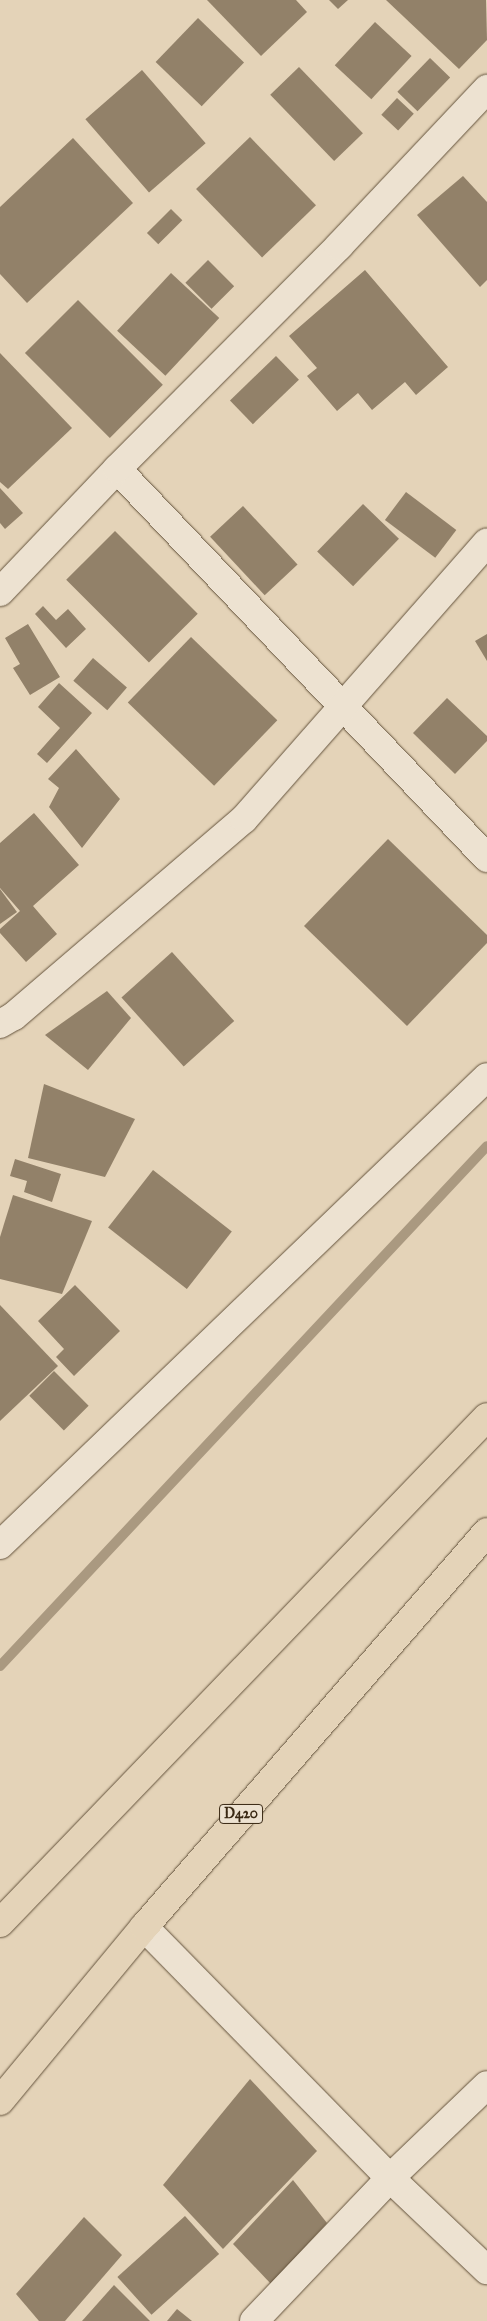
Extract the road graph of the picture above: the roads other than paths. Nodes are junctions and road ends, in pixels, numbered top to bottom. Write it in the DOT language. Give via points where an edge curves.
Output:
graph roads {
  1 [pos="487,89"];
  2 [pos="117,469"];
  3 [pos="487,542"];
  4 [pos="0,592"];
  5 [pos="341,706"];
  6 [pos="487,858"];
  7 [pos="0,1024"];
  8 [pos="487,1077"];
  9 [pos="487,1417"];
  10 [pos="487,1532"];
  11 [pos="0,1545"];
  12 [pos="0,1923"];
  13 [pos="144,1926"];
  14 [pos="487,2086"];
  15 [pos="0,2101"];
  16 [pos="390,2178"];
  17 [pos="487,2270"];
  18 [pos="254,2321"];
  1 -- 2 [label="street" via="339,246"];
  2 -- 4 [label="street"];
  2 -- 5 [label="street"];
  3 -- 5 [label="street"];
  5 -- 6 [label="street"];
  5 -- 7 [label="street" via="244,819 14,1016"];
  8 -- 11 [label="street"];
  9 -- 12 [label="main road"];
  10 -- 13 [label="main road, D420"];
  13 -- 15 [label="main road, D420"];
  13 -- 16 [label="street"];
  14 -- 16 [label="street"];
  16 -- 17 [label="street"];
  16 -- 18 [label="street"];
}
